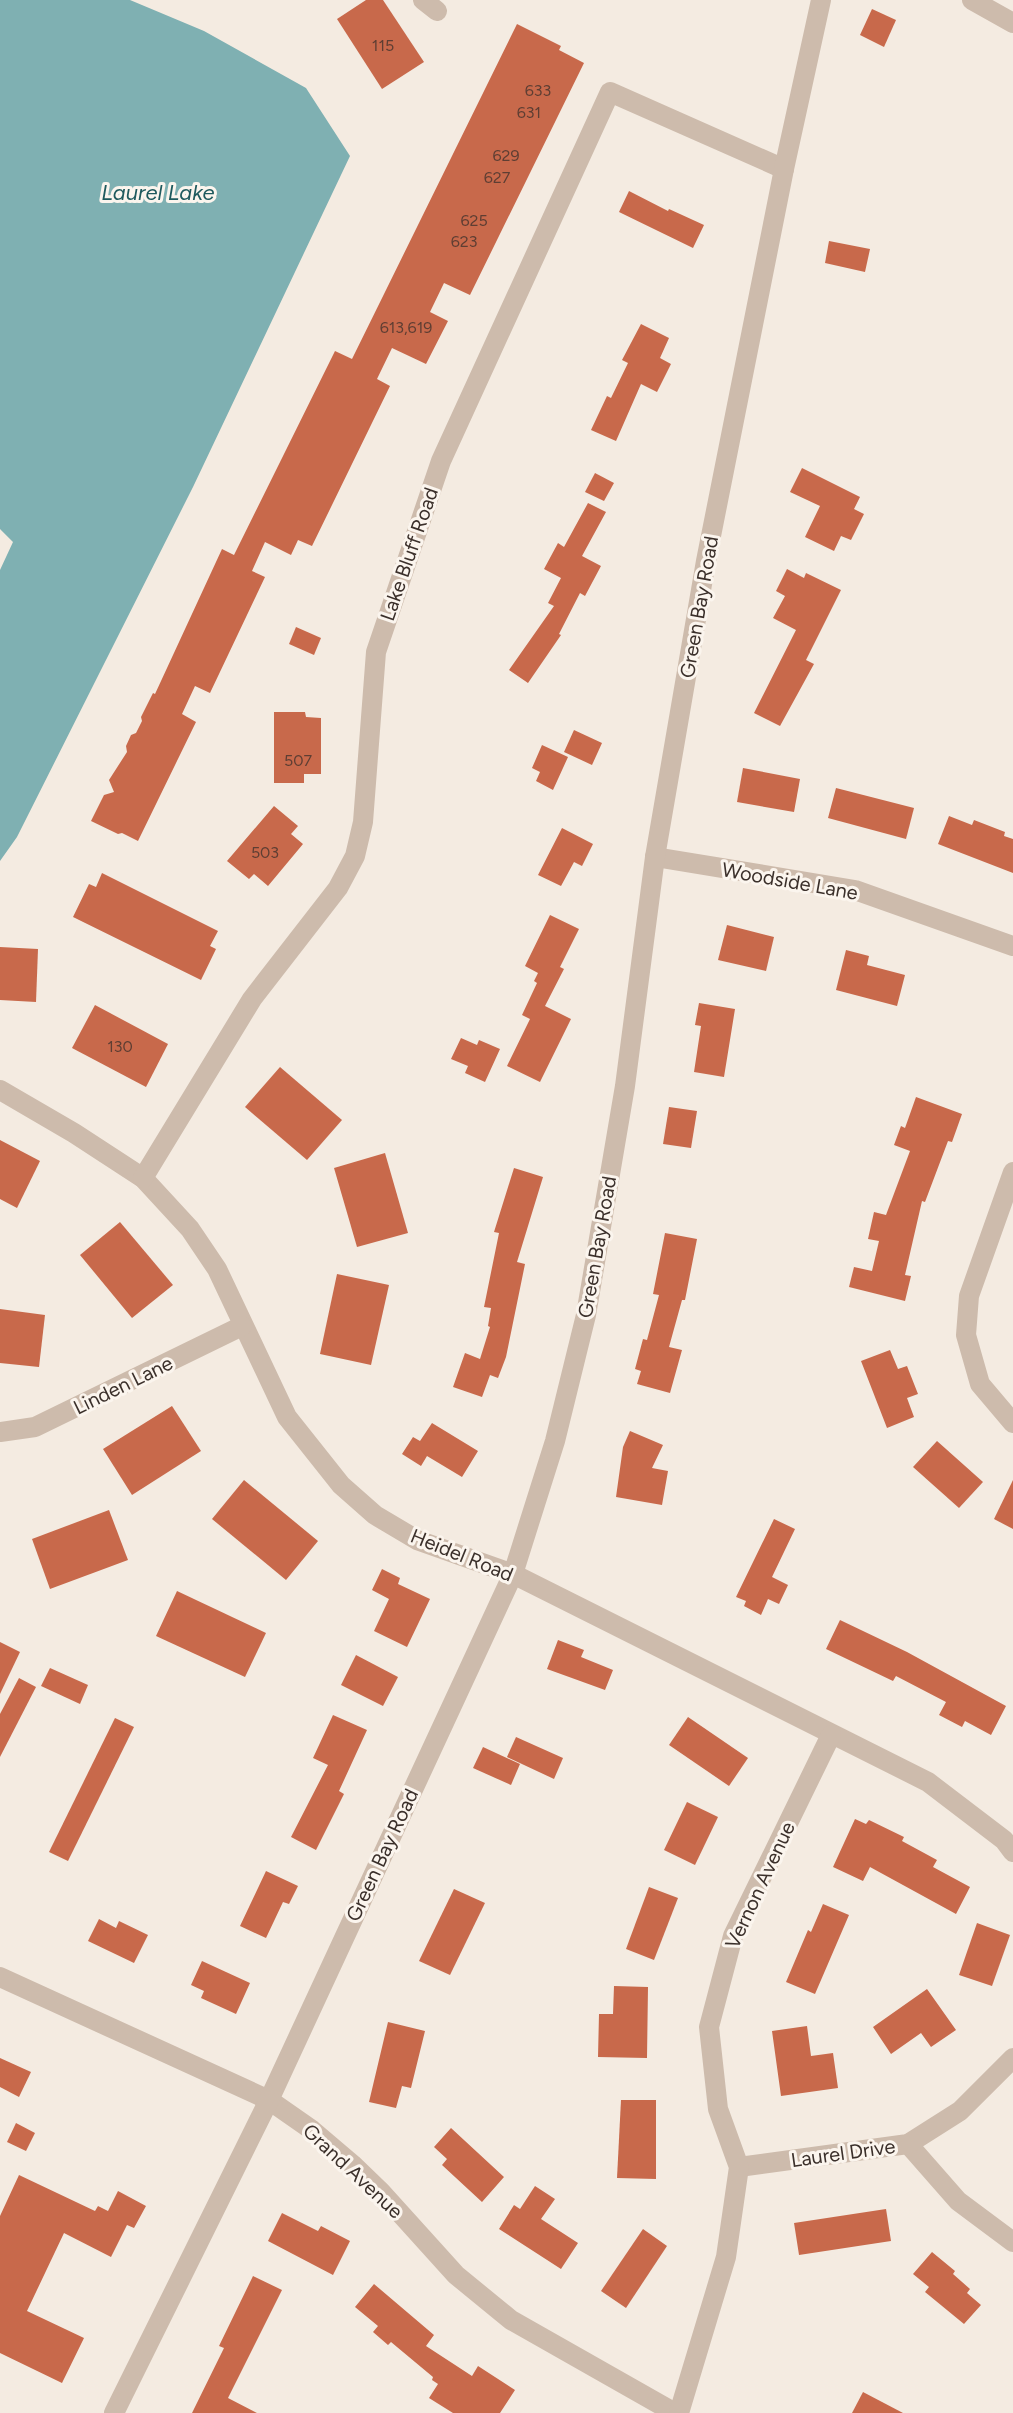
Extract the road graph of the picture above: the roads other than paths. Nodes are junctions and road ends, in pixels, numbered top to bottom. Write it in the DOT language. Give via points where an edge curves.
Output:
graph roads {
  1 [pos="821,0"];
  2 [pos="972,0"];
  3 [pos="1013,23"];
  4 [pos="784,169"];
  5 [pos="655,857"];
  6 [pos="1013,946"];
  7 [pos="0,1090"];
  8 [pos="1013,1172"];
  9 [pos="143,1178"];
  10 [pos="242,1326"];
  11 [pos="1013,1423"];
  12 [pos="0,1432"];
  13 [pos="513,1574"];
  14 [pos="831,1735"];
  15 [pos="1013,1852"];
  16 [pos="0,1977"];
  17 [pos="1013,2058"];
  18 [pos="269,2100"];
  19 [pos="908,2144"];
  20 [pos="739,2167"];
  21 [pos="1013,2242"];
  22 [pos="114,2413"];
  23 [pos="677,2413"];
  1 -- 4 [label="street, Green Bay Road"];
  2 -- 3 [label="street"];
  4 -- 5 [label="street, Green Bay Road" via="706,561"];
  4 -- 9 [label="street, Lake Bluff Road" via="610,92 441,461 376,652 363,822 355,856 338,888 252,999"];
  5 -- 6 [label="street, Woodside Lane" via="855,890"];
  5 -- 13 [label="street, Green Bay Road" via="625,1086 586,1315 555,1441"];
  7 -- 9 [label="street, Heidel Road"];
  8 -- 11 [label="street" via="969,1296 966,1335 980,1384"];
  9 -- 10 [label="street, Heidel Road" via="190,1229 217,1269"];
  10 -- 12 [label="street, Linden Lane" via="35,1427"];
  10 -- 13 [label="street, Heidel Road" via="287,1417 341,1485 375,1515 417,1540"];
  13 -- 14 [label="street, Heidel Road"];
  13 -- 18 [label="street, Green Bay Road"];
  14 -- 15 [label="street, Heidel Road" via="928,1782"];
  14 -- 20 [label="street, Vernon Avenue" via="733,1936 709,2027 718,2109"];
  16 -- 18 [label="street, Grand Avenue"];
  17 -- 19 [label="street, Laurel Drive" via="960,2111"];
  18 -- 22 [label="street, Green Bay Road"];
  18 -- 23 [label="street, Grand Avenue" via="352,2164 456,2275 511,2320"];
  19 -- 20 [label="street, Laurel Drive"];
  19 -- 21 [label="street" via="958,2201"];
  20 -- 23 [label="street, Vernon Avenue" via="726,2257"];
}
